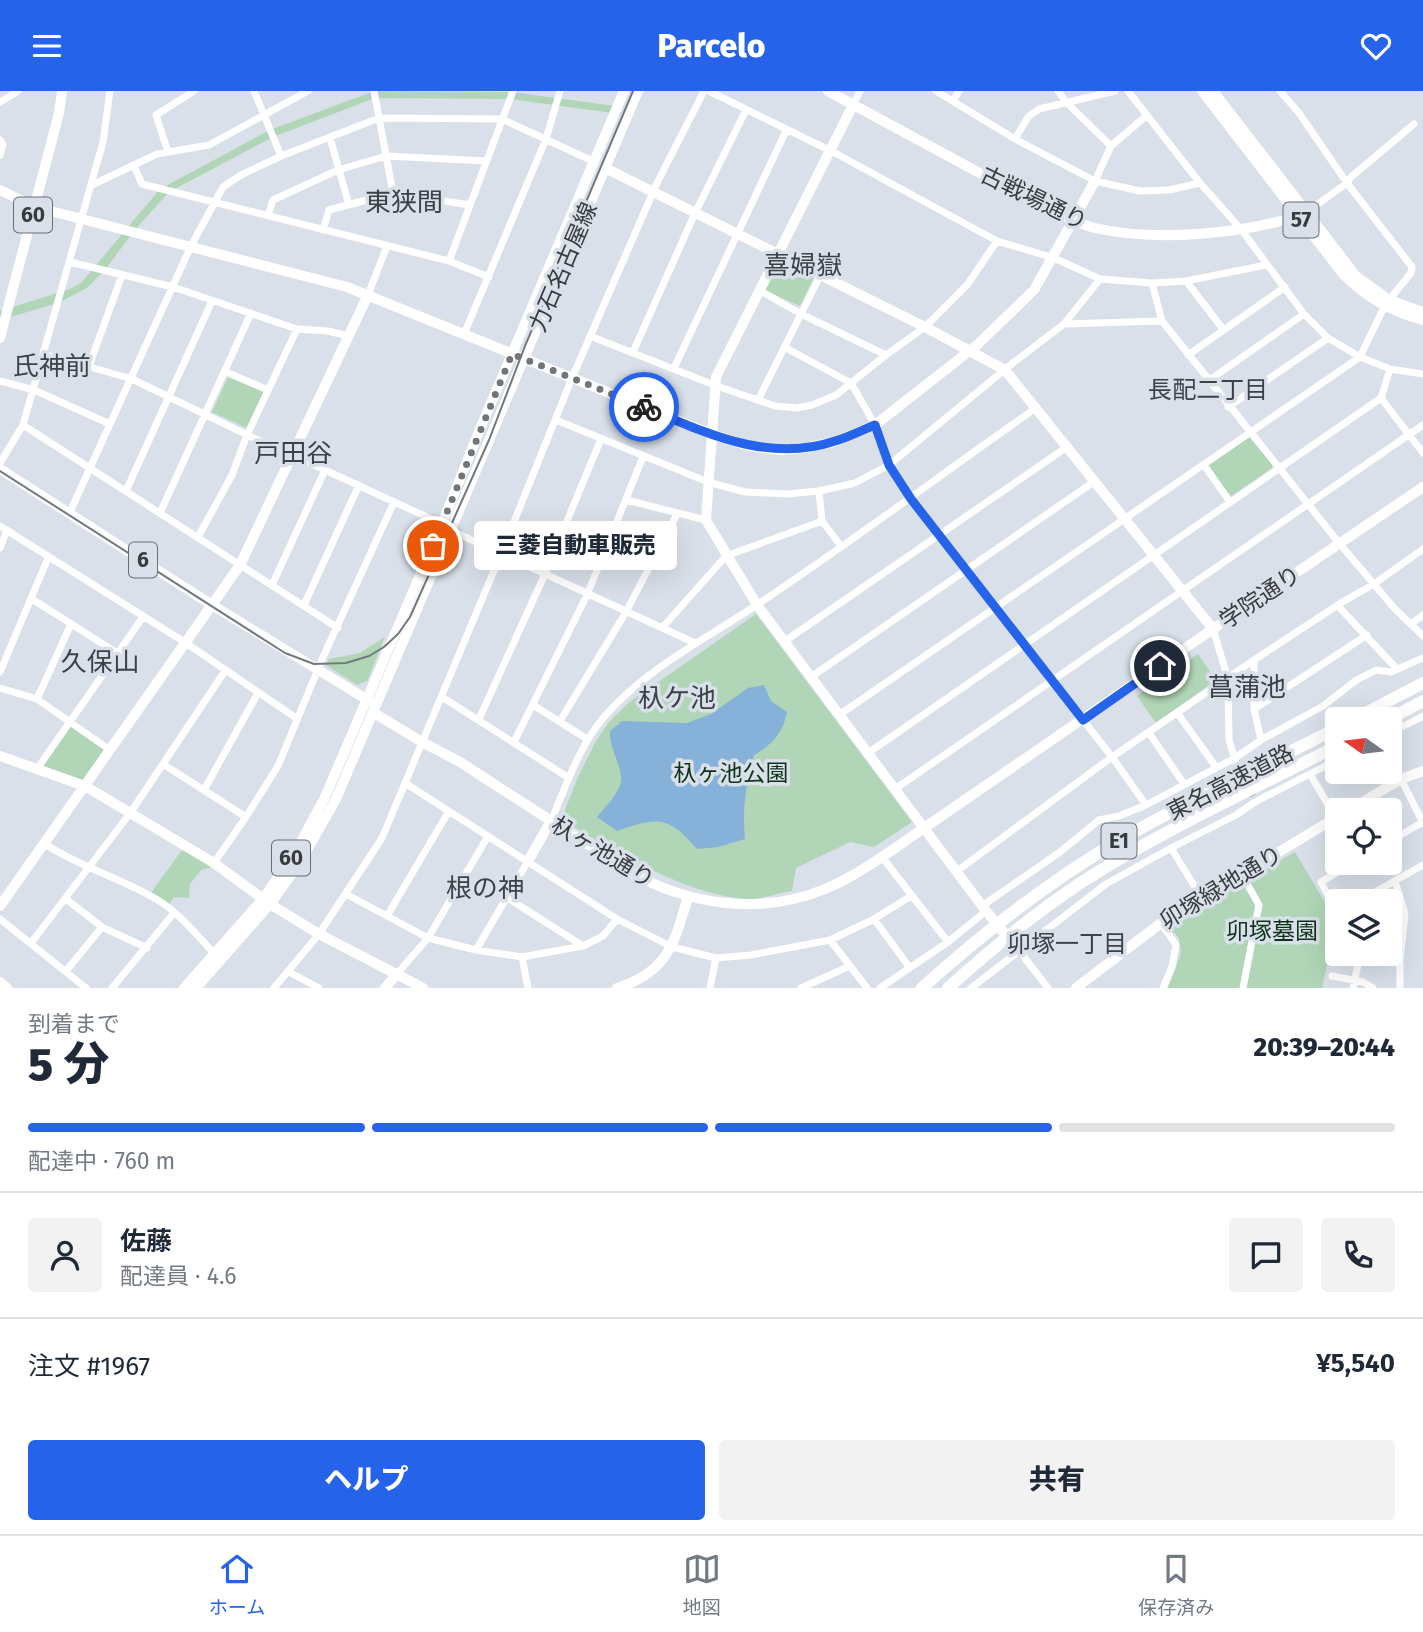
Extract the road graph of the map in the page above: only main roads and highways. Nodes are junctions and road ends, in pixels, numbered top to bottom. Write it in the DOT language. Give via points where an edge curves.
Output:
graph roads {
  1 [pos="62,91"];
  2 [pos="624,91"];
  3 [pos="638,91"];
  4 [pos="1202,91"];
  5 [pos="1213,91"];
  6 [pos="600,165"];
  7 [pos="1303,215"];
  8 [pos="5,297"];
  9 [pos="1386,303"];
  10 [pos="1423,312"];
  11 [pos="1423,320"];
  12 [pos="0,338"];
  13 [pos="0,469"];
  14 [pos="447,527"];
  15 [pos="1423,683"];
  16 [pos="1423,701"];
  17 [pos="370,706"];
  18 [pos="1377,707"];
  19 [pos="1402,712"];
  20 [pos="1325,734"];
  21 [pos="1325,752"];
  22 [pos="267,902"];
  23 [pos="184,988"];
  24 [pos="196,988"];
  25 [pos="922,988"];
  26 [pos="948,988"];
  1 -- 8 [label="main road, 60" via="35,207"];
  2 -- 6 [label="main road, 力石名古屋線"];
  3 -- 6 [label="main road, 力石名古屋線"];
  4 -- 7 [label="main road, 57"];
  5 -- 7 [label="main road, 57"];
  6 -- 14 [label="main road, 力石名古屋線" via="525,358"];
  6 -- 14 [label="main road, 力石名古屋線" via="512,354"];
  7 -- 9 [label="main road, 57" via="1343,274 1359,290"];
  8 -- 12 [label="main road, 60"];
  9 -- 10 [label="main road, 57"];
  9 -- 11 [label="main road, 57"];
  13 -- 17 [label="main road, 6"];
  14 -- 17 [label="main road, 力石名古屋線"];
  15 -- 18 [label="highway"];
  16 -- 19 [label="highway"];
  17 -- 22 [label="main road, 60" via="319,832 299,865"];
  20 -- 25 [label="highway, 東名高速道路 / E1" via="1222,785 1074,869 988,931"];
  21 -- 26 [label="highway, 東名高速道路 / E1" via="1175,828 1082,883"];
  22 -- 23 [label="main road, 60"];
  22 -- 24 [label="main road, 60"];
}
